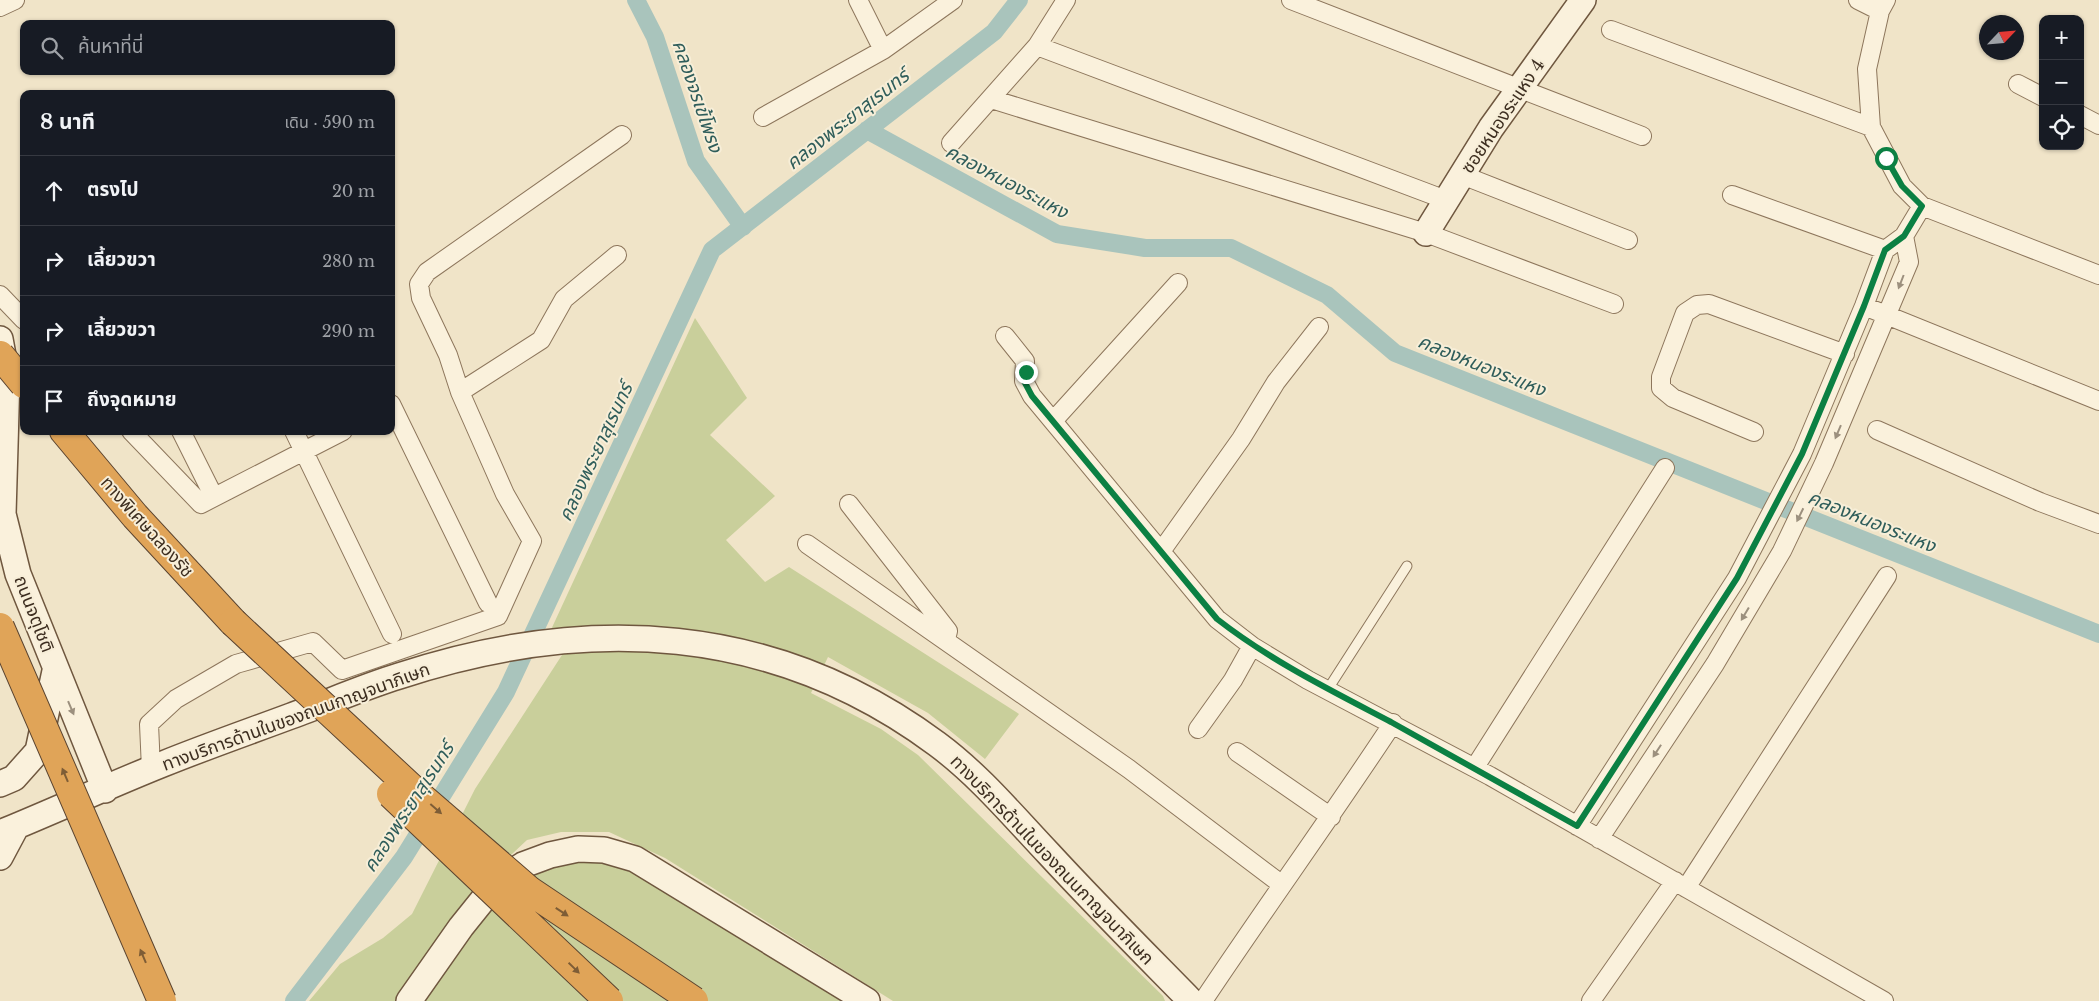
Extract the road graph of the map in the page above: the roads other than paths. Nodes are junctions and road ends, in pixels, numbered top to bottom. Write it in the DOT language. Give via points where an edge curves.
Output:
graph roads {
  1 [pos="15,0"];
  2 [pos="858,0"];
  3 [pos="953,0"];
  4 [pos="1066,0"];
  5 [pos="1291,0"];
  6 [pos="1583,0"];
  7 [pos="1858,0"];
  8 [pos="1883,5"];
  9 [pos="0,7"];
  10 [pos="1611,30"];
  11 [pos="1036,46"];
  12 [pos="883,50"];
  13 [pos="2018,84"];
  14 [pos="1521,87"];
  15 [pos="2039,95"];
  16 [pos="990,100"];
  17 [pos="763,117"];
  18 [pos="2084,118"];
  19 [pos="2099,125"];
  20 [pos="1871,127"];
  21 [pos="622,135"];
  22 [pos="1642,136"];
  23 [pos="951,143"];
  24 [pos="1462,175"];
  25 [pos="1732,195"];
  26 [pos="1446,200"];
  27 [pos="1922,206"];
  28 [pos="1426,233"];
  29 [pos="1904,236"];
  30 [pos="1628,240"];
  31 [pos="1885,250"];
  32 [pos="617,255"];
  33 [pos="2099,275"];
  34 [pos="1178,283"];
  35 [pos="0,295"];
  36 [pos="1614,304"];
  37 [pos="1864,306"];
  38 [pos="1888,315"];
  39 [pos="20,316"];
  40 [pos="1319,327"];
  41 [pos="1005,336"];
  42 [pos="0,339"];
  43 [pos="0,354"];
  44 [pos="1845,354"];
  45 [pos="20,379"];
  46 [pos="460,392"];
  47 [pos="2099,401"];
  48 [pos="395,412"];
  49 [pos="1053,420"];
  50 [pos="1877,430"];
  51 [pos="1754,432"];
  52 [pos="67,435"];
  53 [pos="135,435"];
  54 [pos="183,435"];
  55 [pos="296,435"];
  56 [pos="335,435"];
  57 [pos="304,451"];
  58 [pos="1802,454"];
  59 [pos="1824,463"];
  60 [pos="1665,468"];
  61 [pos="214,498"];
  62 [pos="849,504"];
  63 [pos="2099,524"];
  64 [pos="807,544"];
  65 [pos="1162,550"];
  66 [pos="1407,566"];
  67 [pos="1886,576"];
  68 [pos="1737,578"];
  69 [pos="1760,589"];
  70 [pos="488,603"];
  71 [pos="233,622"];
  72 [pos="0,627"];
  73 [pos="392,634"];
  74 [pos="944,635"];
  75 [pos="1252,646"];
  76 [pos="55,671"];
  77 [pos="1328,689"];
  78 [pos="1393,723"];
  79 [pos="1198,729"];
  80 [pos="1237,752"];
  81 [pos="156,767"];
  82 [pos="1474,767"];
  83 [pos="0,784"];
  84 [pos="105,790"];
  85 [pos="1331,818"];
  86 [pos="1577,826"];
  87 [pos="8,830"];
  88 [pos="1599,839"];
  89 [pos="0,857"];
  90 [pos="1284,881"];
  91 [pos="1680,885"];
  92 [pos="162,1001"];
  93 [pos="409,1001"];
  94 [pos="609,1001"];
  95 [pos="694,1001"];
  96 [pos="867,1001"];
  97 [pos="1191,1001"];
  98 [pos="1202,1001"];
  99 [pos="1591,1001"];
  100 [pos="1884,1001"];
  1 -- 9 [label="street"];
  2 -- 12 [label="street"];
  3 -- 12 [label="street"];
  4 -- 11 [label="street"];
  5 -- 14 [label="street"];
  6 -- 14 [label="main road, ซอยหนองระแหง 4"];
  7 -- 8 [label="street"];
  8 -- 20 [label="street" via="1867,69"];
  10 -- 20 [label="street"];
  11 -- 16 [label="street"];
  11 -- 26 [label="street"];
  12 -- 17 [label="street"];
  13 -- 15 [label="street"];
  14 -- 22 [label="street"];
  14 -- 24 [label="main road, ซอยหนองระแหง 4"];
  16 -- 23 [label="street"];
  16 -- 28 [label="street"];
  18 -- 19 [label="street"];
  20 -- 27 [label="street" via="1902,186"];
  21 -- 46 [label="street" via="427,272 418,284"];
  24 -- 26 [label="main road, ซอยหนองระแหง 4"];
  24 -- 30 [label="street"];
  25 -- 31 [label="street"];
  26 -- 28 [label="main road, ซอยหนองระแหง 4"];
  27 -- 29 [label="street"];
  27 -- 33 [label="street"];
  28 -- 36 [label="street"];
  29 -- 31 [label="street"];
  29 -- 38 [label="street, one-way" via="1909,262"];
  31 -- 37 [label="street"];
  32 -- 46 [label="street" via="564,299 541,340"];
  34 -- 49 [label="street"];
  35 -- 39 [label="street"];
  37 -- 38 [label="street"];
  37 -- 44 [label="street"];
  38 -- 47 [label="street"];
  38 -- 59 [label="street, one-way"];
  40 -- 65 [label="street" via="1276,382 1241,439"];
  41 -- 49 [label="street" via="1025,361 1024,381 1032,396"];
  42 -- 76 [label="main road, ถนนจตุโชติ" via="7,377 3,514 18,574"];
  43 -- 45 [label="highway, bridge"];
  44 -- 51 [label="street" via="1710,304 1697,305 1685,313 1660,377 1661,388 1674,398"];
  44 -- 58 [label="street"];
  46 -- 81 [label="street" via="505,494 532,540 498,616 342,670 313,642 236,664 176,699 149,724"];
  48 -- 70 [label="street"];
  49 -- 65 [label="street"];
  50 -- 63 [label="street" via="2040,502"];
  52 -- 71 [label="highway, ทางพิเศษฉลองรัช" via="135,516"];
  53 -- 61 [label="street" via="201,504"];
  54 -- 61 [label="street"];
  55 -- 57 [label="street"];
  56 -- 57 [label="street"];
  57 -- 61 [label="street"];
  57 -- 73 [label="street"];
  58 -- 59 [label="street"];
  58 -- 68 [label="street"];
  59 -- 69 [label="street, one-way" via="1787,542"];
  60 -- 82 [label="street"];
  62 -- 74 [label="street"];
  64 -- 74 [label="street"];
  65 -- 75 [label="street" via="1217,619"];
  66 -- 77 [label="lane"];
  67 -- 91 [label="street"];
  68 -- 69 [label="street"];
  68 -- 86 [label="street"];
  69 -- 88 [label="street, one-way" via="1715,664"];
  71 -- 94 [label="highway, one-way, bridge" via="342,745"];
  71 -- 95 [label="highway, one-way, bridge" via="419,795 530,891"];
  92 -- 72 [label="highway, one-way, bridge"];
  74 -- 90 [label="street" via="1134,762"];
  75 -- 77 [label="street"];
  75 -- 79 [label="street" via="1233,680"];
  76 -- 83 [label="main road" via="38,752 14,778"];
  76 -- 84 [label="main road, ถนนจตุโชติ, one-way"];
  77 -- 78 [label="street"];
  78 -- 82 [label="street"];
  78 -- 85 [label="street"];
  80 -- 85 [label="street"];
  81 -- 84 [label="main road, ทางบริการด้านในของถนนกาญจนาภิเษก"];
  81 -- 97 [label="main road, ทางบริการด้านในของถนนกาญจนาภิเษก" via="400,675 506,650 593,638 684,641 728,648 765,658 852,691 939,745 981,782"];
  82 -- 86 [label="street"];
  84 -- 87 [label="main road, ทางบริการด้านในของถนนกาญจนาภิเษก"];
  85 -- 90 [label="street"];
  86 -- 88 [label="street"];
  87 -- 89 [label="main road"];
  88 -- 91 [label="street"];
  90 -- 98 [label="street"];
  91 -- 99 [label="street"];
  91 -- 100 [label="street"];
  93 -- 96 [label="main road" via="498,881 524,865 578,849 604,850 635,859"];
}
